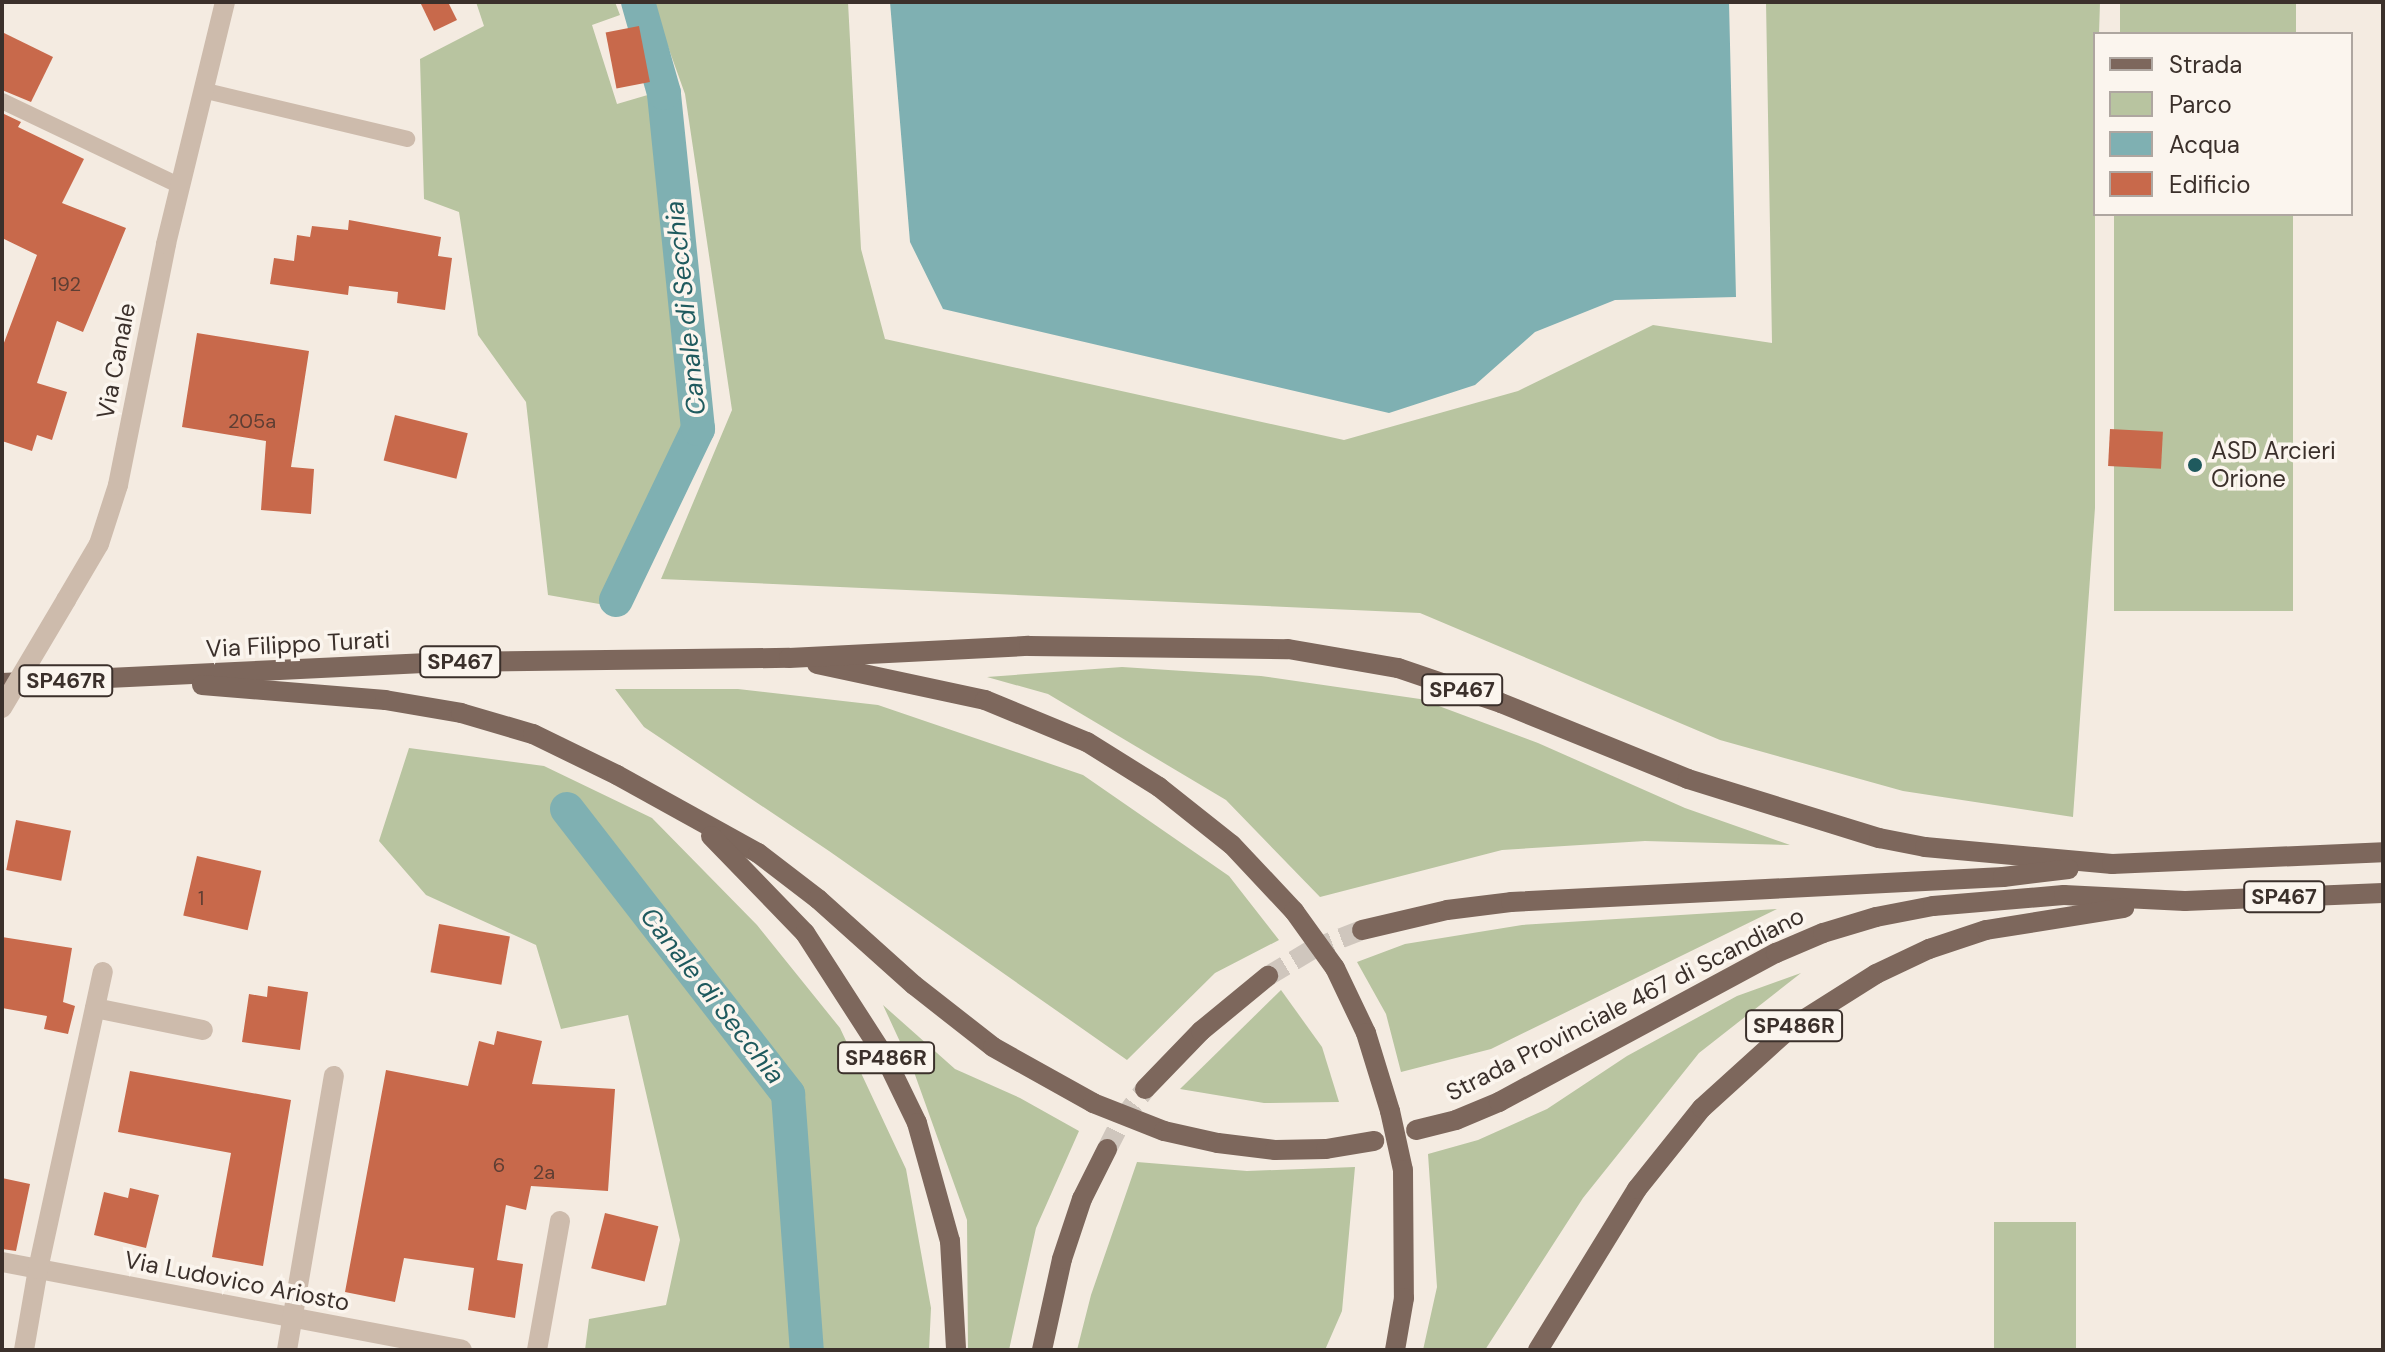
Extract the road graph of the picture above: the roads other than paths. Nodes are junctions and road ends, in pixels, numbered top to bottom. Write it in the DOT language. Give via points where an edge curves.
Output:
graph roads {
  1 [pos="225,2"];
  2 [pos="202,90"];
  3 [pos="2,101"];
  4 [pos="407,139"];
  5 [pos="180,186"];
  6 [pos="789,658"];
  7 [pos="2,670"];
  8 [pos="126,679"];
  9 [pos="2,683"];
  10 [pos="2,708"];
  11 [pos="697,822"];
  12 [pos="2383,852"];
  13 [pos="2112,864"];
  14 [pos="2383,893"];
  15 [pos="2185,901"];
  16 [pos="1362,930"];
  17 [pos="103,972"];
  18 [pos="1268,976"];
  19 [pos="95,1008"];
  20 [pos="203,1030"];
  21 [pos="334,1076"];
  22 [pos="1145,1089"];
  23 [pos="1416,1130"];
  24 [pos="1374,1141"];
  25 [pos="1107,1149"];
  26 [pos="560,1221"];
  27 [pos="2,1262"];
  28 [pos="38,1269"];
  29 [pos="292,1317"];
  30 [pos="24,1350"];
  31 [pos="287,1350"];
  32 [pos="462,1350"];
  33 [pos="537,1350"];
  34 [pos="956,1350"];
  35 [pos="1042,1350"];
  36 [pos="1395,1350"];
  37 [pos="1538,1350"];
  1 -- 2 [label="street, Via Canale"];
  2 -- 4 [label="lane"];
  2 -- 5 [label="street, Via Canale"];
  3 -- 5 [label="lane"];
  5 -- 10 [label="street, Via Canale, bridge" via="118,485 99,544"];
  6 -- 8 [label="main road, Via Filippo Turati / SP467" via="445,662"];
  6 -- 13 [label="main road, SP467" via="1029,646 1288,649 1398,668 1501,703 1688,779 1879,838 1977,853"];
  6 -- 36 [label="main road" via="985,700 1087,742 1159,787 1232,845 1294,911 1335,968 1366,1033 1400,1155 1404,1298"];
  7 -- 8 [label="main road"];
  8 -- 9 [label="main road, Via Filippo Turati / SP467R"];
  8 -- 11 [label="main road" via="385,700 461,713 533,734"];
  11 -- 24 [label="main road" via="758,853 993,1047 1093,1103 1164,1131 1218,1143 1275,1150"];
  11 -- 34 [label="main road, SP486R" via="805,933 885,1057 917,1123 941,1199 954,1277"];
  12 -- 13 [label="main road, SP467"];
  13 -- 16 [label="main road" via="2003,877 1511,902"];
  14 -- 15 [label="main road, Strada Provinciale 467 di Scandiano / SP467"];
  15 -- 23 [label="main road, Strada Provinciale 467 di Scandiano" via="2064,895 1933,906 1876,917 1776,953 1499,1102"];
  15 -- 37 [label="main road, SP486R" via="2081,912 1986,930 1929,949 1820,1007 1702,1108 1637,1189"];
  17 -- 19 [label="street"];
  18 -- 22 [label="main road" via="1191,1040"];
  19 -- 20 [label="street"];
  19 -- 28 [label="street"];
  21 -- 29 [label="street"];
  25 -- 35 [label="main road" via="1082,1199 1062,1259"];
  26 -- 33 [label="street"];
  27 -- 28 [label="street, Via Ludovico Ariosto"];
  28 -- 29 [label="street, Via Ludovico Ariosto"];
  28 -- 30 [label="street"];
  29 -- 31 [label="street"];
  29 -- 32 [label="street, Via Ludovico Ariosto"];
}
